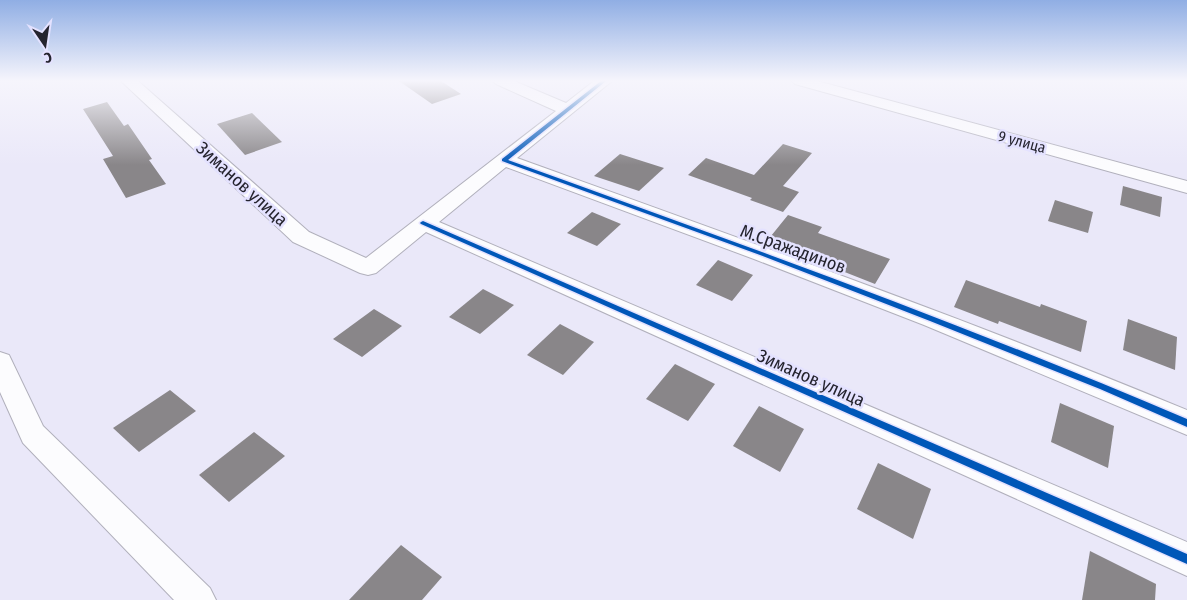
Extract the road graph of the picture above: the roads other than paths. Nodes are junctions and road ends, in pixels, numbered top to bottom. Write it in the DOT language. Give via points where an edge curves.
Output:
graph roads {
  1 [pos="160,109"];
  2 [pos="902,109"];
  3 [pos="567,110"];
  4 [pos="504,160"];
  5 [pos="1187,187"];
  6 [pos="423,223"];
  7 [pos="0,362"];
  8 [pos="1187,423"];
  9 [pos="1187,559"];
  10 [pos="198,600"];
  1 -- 6 [label="street, Зиманов улица" via="301,237 368,268"];
  2 -- 5 [label="street, 9 улица"];
  3 -- 4 [label="street"];
  4 -- 6 [label="street"];
  4 -- 8 [label="street, М.Сражадинов" via="844,284"];
  6 -- 9 [label="street, Зиманов улица"];
  7 -- 10 [label="street" via="33,434"];
}
